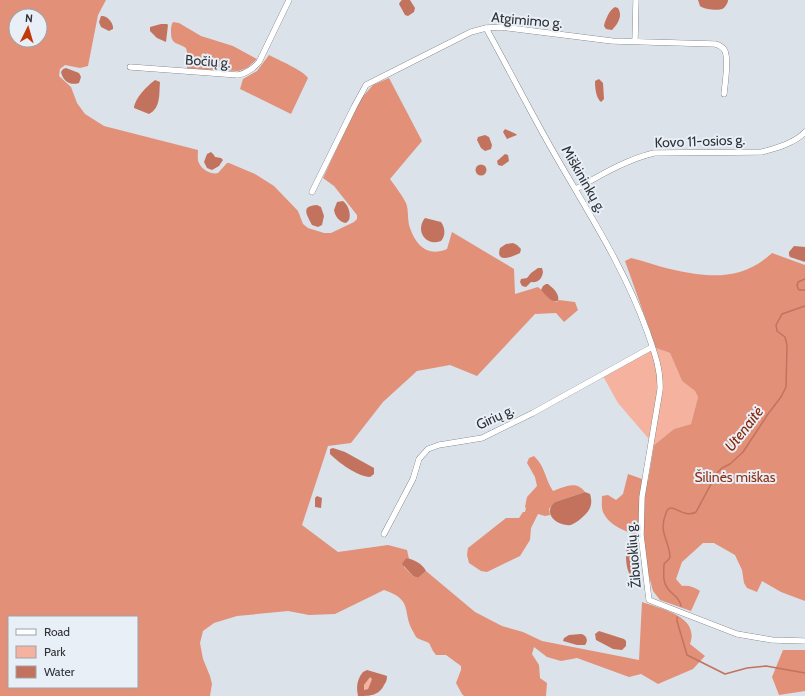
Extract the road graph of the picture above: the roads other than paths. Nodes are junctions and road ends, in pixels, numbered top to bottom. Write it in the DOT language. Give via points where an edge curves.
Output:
graph roads {
  1 [pos="289,0"];
  2 [pos="636,0"];
  3 [pos="486,28"];
  4 [pos="635,41"];
  5 [pos="130,67"];
  6 [pos="724,94"];
  7 [pos="805,132"];
  8 [pos="576,189"];
  9 [pos="312,192"];
  10 [pos="652,347"];
  11 [pos="384,534"];
  12 [pos="805,641"];
  1 -- 5 [label="street, Bočių g." via="258,62 243,74"];
  2 -- 4 [label="street"];
  3 -- 4 [label="street, Atgimimo g." via="501,27 612,42"];
  3 -- 8 [label="street, Miškininkų g."];
  3 -- 9 [label="street, Atgimimo g." via="471,32 366,85"];
  4 -- 6 [label="street, Atgimimo g." via="720,46 726,56"];
  7 -- 8 [label="street, Kovo 11-osios g." via="774,149 762,152 654,153 640,156"];
  8 -- 10 [label="street, Miškininkų g." via="629,286"];
  10 -- 11 [label="street, Girių g." via="533,413 482,438 428,449 419,459 413,479"];
  10 -- 12 [label="street, Žibuoklių g." via="661,377 642,497 641,535 649,600 737,634 772,640"];
}
